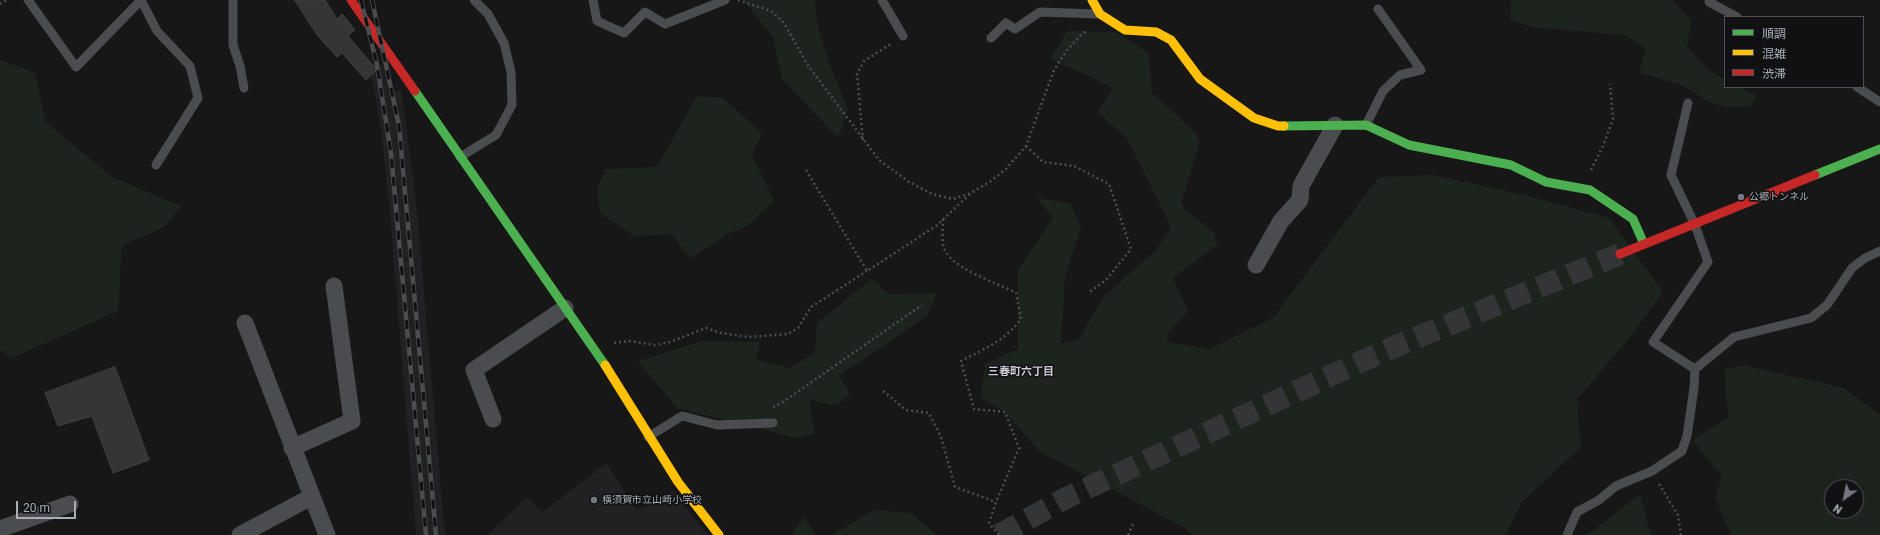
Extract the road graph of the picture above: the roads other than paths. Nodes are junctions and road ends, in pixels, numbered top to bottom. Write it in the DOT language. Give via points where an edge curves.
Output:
graph roads {
  1 [pos="28,0"];
  2 [pos="141,0"];
  3 [pos="233,0"];
  4 [pos="351,0"];
  5 [pos="474,0"];
  6 [pos="593,0"];
  7 [pos="725,0"];
  8 [pos="882,0"];
  9 [pos="1092,0"];
  10 [pos="1710,0"];
  11 [pos="1378,9"];
  12 [pos="1735,16"];
  13 [pos="1103,17"];
  14 [pos="903,36"];
  15 [pos="991,38"];
  16 [pos="244,88"];
  17 [pos="1859,88"];
  18 [pos="1880,102"];
  19 [pos="1688,103"];
  20 [pos="1335,125"];
  21 [pos="1366,125"];
  22 [pos="1880,149"];
  23 [pos="459,157"];
  24 [pos="156,165"];
  25 [pos="1695,225"];
  26 [pos="1644,244"];
  27 [pos="1880,251"];
  28 [pos="1620,254"];
  29 [pos="1256,266"];
  30 [pos="334,286"];
  31 [pos="566,308"];
  32 [pos="245,323"];
  33 [pos="1695,369"];
  34 [pos="493,419"];
  35 [pos="773,423"];
  36 [pos="648,437"];
  37 [pos="292,448"];
  38 [pos="311,497"];
  39 [pos="70,504"];
  40 [pos="0,529"];
  41 [pos="240,535"];
  42 [pos="327,535"];
  43 [pos="719,535"];
  44 [pos="1567,535"];
  1 -- 2 [label="lane" via="76,67"];
  2 -- 24 [label="lane" via="157,31 190,66 198,98"];
  3 -- 16 [label="lane" via="233,45"];
  4 -- 23 [label="street"];
  5 -- 23 [label="lane" via="488,14 504,43 512,72 512,105 496,135"];
  6 -- 7 [label="lane" via="597,20 624,33 645,12 665,24"];
  8 -- 14 [label="lane"];
  9 -- 13 [label="street"];
  10 -- 12 [label="lane" via="1709,2"];
  11 -- 21 [label="lane" via="1421,70 1400,75 1383,91"];
  13 -- 15 [label="lane" via="1040,12 1015,30 1006,23"];
  13 -- 20 [label="street" via="1125,30 1156,32 1171,40 1200,79 1254,118 1278,126"];
  17 -- 18 [label="lane"];
  19 -- 25 [label="lane" via="1671,175"];
  20 -- 21 [label="street"];
  20 -- 29 [label="street" via="1302,186 1300,200 1281,221"];
  21 -- 26 [label="street" via="1409,145 1511,165 1546,182 1590,190 1633,219"];
  22 -- 25 [label="street"];
  23 -- 31 [label="street"];
  25 -- 26 [label="street"];
  25 -- 33 [label="lane" via="1708,262 1653,342"];
  26 -- 28 [label="street"];
  27 -- 33 [label="lane" via="1852,268 1827,305 1811,318 1734,336"];
  30 -- 37 [label="street" via="352,421"];
  31 -- 34 [label="street" via="474,370"];
  31 -- 36 [label="street" via="592,345"];
  32 -- 37 [label="street"];
  33 -- 44 [label="lane" via="1688,429 1682,451 1652,471 1616,486 1599,500 1577,512"];
  35 -- 36 [label="lane" via="717,424 682,416"];
  36 -- 43 [label="street" via="678,482"];
  37 -- 38 [label="street"];
  38 -- 41 [label="street"];
  38 -- 42 [label="street"];
  39 -- 40 [label="street"];
}
